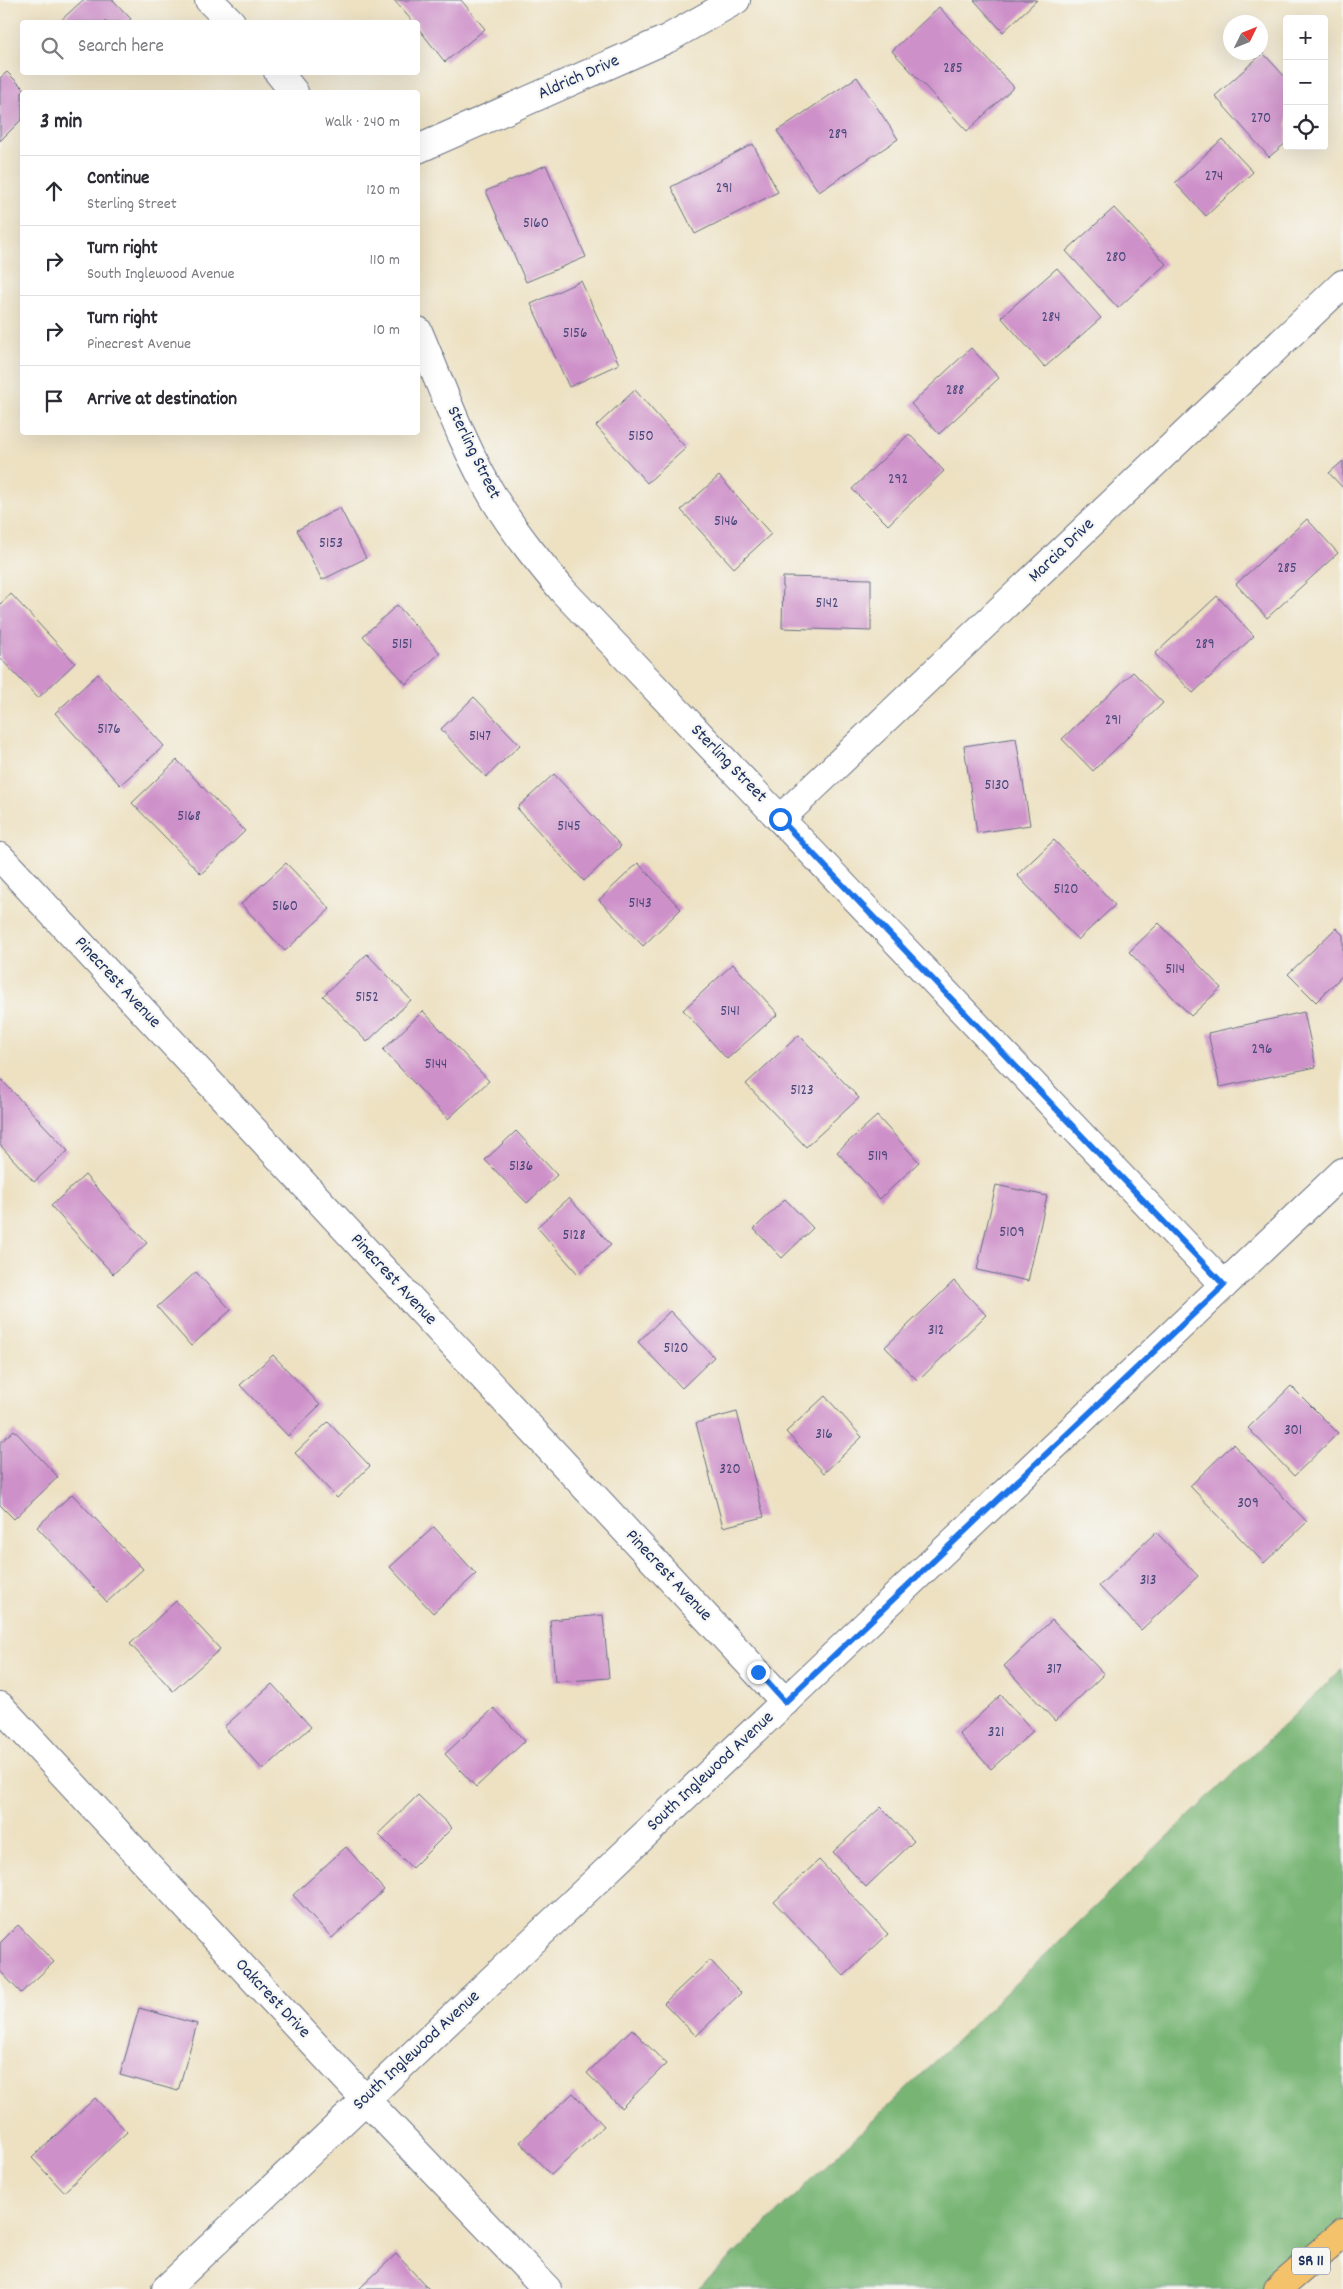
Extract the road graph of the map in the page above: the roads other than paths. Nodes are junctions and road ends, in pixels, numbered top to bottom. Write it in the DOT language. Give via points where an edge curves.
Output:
graph roads {
  1 [pos="209,0"];
  2 [pos="736,0"];
  3 [pos="229,20"];
  4 [pos="280,75"];
  5 [pos="292,90"];
  6 [pos="420,148"];
  7 [pos="1343,284"];
  8 [pos="420,336"];
  9 [pos="780,819"];
  10 [pos="0,857"];
  11 [pos="1343,1172"];
  12 [pos="1224,1285"];
  13 [pos="785,1702"];
  14 [pos="0,1706"];
  15 [pos="366,2100"];
  16 [pos="1343,2233"];
  17 [pos="166,2289"];
  18 [pos="548,2289"];
  19 [pos="1278,2289"];
  1 -- 3 [label="street"];
  2 -- 6 [label="street, Aldrich Drive" via="667,39"];
  4 -- 5 [label="street"];
  7 -- 9 [label="street, Marcia Drive"];
  8 -- 9 [label="street, Sterling Street" via="475,462 515,531 563,591"];
  9 -- 12 [label="street, Sterling Street"];
  10 -- 13 [label="street, Pinecrest Avenue"];
  11 -- 12 [label="street, South Inglewood Avenue"];
  12 -- 13 [label="street, South Inglewood Avenue"];
  13 -- 15 [label="street, South Inglewood Avenue"];
  14 -- 15 [label="street, Oakcrest Drive"];
  15 -- 17 [label="street, South Inglewood Avenue"];
  15 -- 18 [label="street, Oakcrest Drive"];
  16 -- 19 [label="highway, SR 11"];
}
